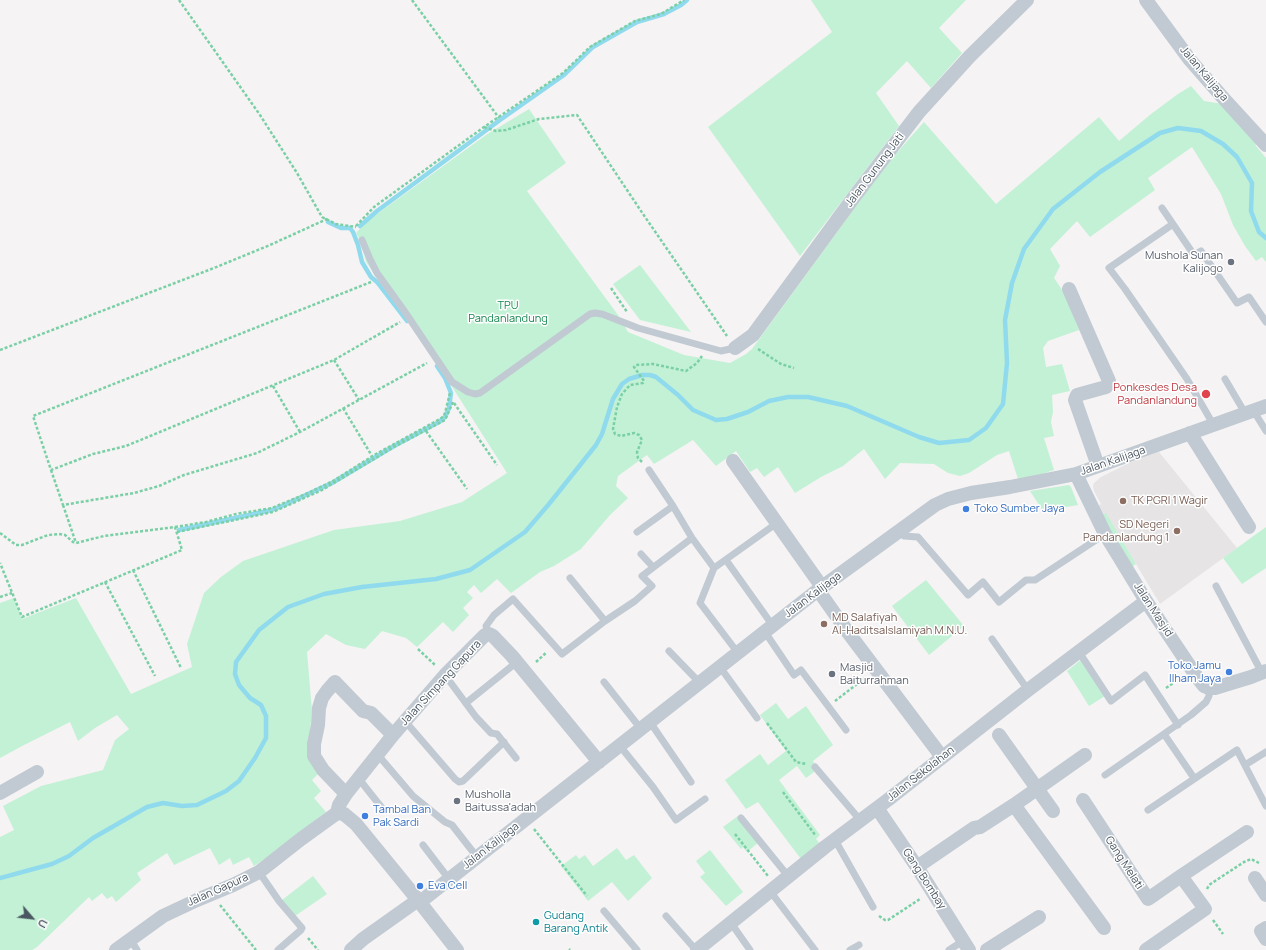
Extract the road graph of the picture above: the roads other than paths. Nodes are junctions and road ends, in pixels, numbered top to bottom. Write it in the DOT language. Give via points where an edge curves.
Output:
graph roads {
  1 [pos="1027,0"];
  2 [pos="1146,0"];
  3 [pos="1266,145"];
  4 [pos="1162,208"];
  5 [pos="1172,224"];
  6 [pos="362,240"];
  7 [pos="1068,289"];
  8 [pos="1266,322"];
  9 [pos="740,344"];
  10 [pos="1225,379"];
  11 [pos="1255,409"];
  12 [pos="1213,424"];
  13 [pos="1266,432"];
  14 [pos="1190,433"];
  15 [pos="733,461"];
  16 [pos="1098,466"];
  17 [pos="649,470"];
  18 [pos="1076,474"];
  19 [pos="673,506"];
  20 [pos="777,523"];
  21 [pos="1249,527"];
  22 [pos="899,531"];
  23 [pos="637,532"];
  24 [pos="1105,534"];
  25 [pos="692,538"];
  26 [pos="641,554"];
  27 [pos="726,560"];
  28 [pos="653,567"];
  29 [pos="714,568"];
  30 [pos="570,578"];
  31 [pos="1216,586"];
  32 [pos="820,589"];
  33 [pos="1146,601"];
  34 [pos="605,621"];
  35 [pos="769,629"];
  36 [pos="489,634"];
  37 [pos="992,638"];
  38 [pos="669,651"];
  39 [pos="1079,652"];
  40 [pos="738,653"];
  41 [pos="521,666"];
  42 [pos="720,667"];
  43 [pos="1264,673"];
  44 [pos="445,676"];
  45 [pos="604,682"];
  46 [pos="700,683"];
  47 [pos="1209,688"];
  48 [pos="1028,690"];
  49 [pos="466,703"];
  50 [pos="757,718"];
  51 [pos="405,721"];
  52 [pos="1178,725"];
  53 [pos="645,726"];
  54 [pos="994,728"];
  55 [pos="846,730"];
  56 [pos="1164,734"];
  57 [pos="393,735"];
  58 [pos="504,742"];
  59 [pos="620,746"];
  60 [pos="1266,752"];
  61 [pos="378,755"];
  62 [pos="1085,755"];
  63 [pos="942,757"];
  64 [pos="516,758"];
  65 [pos="598,762"];
  66 [pos="1245,764"];
  67 [pos="815,767"];
  68 [pos="37,772"];
  69 [pos="1105,775"];
  70 [pos="359,778"];
  71 [pos="1194,778"];
  72 [pos="691,782"];
  73 [pos="1037,789"];
  74 [pos="0,793"];
  75 [pos="346,794"];
  76 [pos="705,799"];
  77 [pos="1082,800"];
  78 [pos="1014,805"];
  79 [pos="1266,806"];
  80 [pos="382,808"];
  81 [pos="877,808"];
  82 [pos="1148,810"];
  83 [pos="1053,811"];
  84 [pos="337,813"];
  85 [pos="741,818"];
  86 [pos="861,821"];
  87 [pos="1247,832"];
  88 [pos="830,844"];
  89 [pos="423,845"];
  90 [pos="478,857"];
  91 [pos="917,867"];
  92 [pos="259,872"];
  93 [pos="788,876"];
  94 [pos="1181,876"];
  95 [pos="1255,878"];
  96 [pos="450,879"];
  97 [pos="773,889"];
  98 [pos="1266,895"];
  99 [pos="419,901"];
  100 [pos="873,907"];
  101 [pos="604,911"];
  102 [pos="666,916"];
  103 [pos="1039,917"];
  104 [pos="731,923"];
  105 [pos="1104,928"];
  106 [pos="1266,928"];
  107 [pos="1266,939"];
  108 [pos="859,944"];
  109 [pos="134,945"];
  110 [pos="966,945"];
  111 [pos="116,950"];
  112 [pos="278,950"];
  113 [pos="351,950"];
  114 [pos="457,950"];
  115 [pos="637,950"];
  116 [pos="696,950"];
  117 [pos="750,950"];
  118 [pos="815,950"];
  119 [pos="850,950"];
  120 [pos="949,950"];
  121 [pos="987,950"];
  122 [pos="1146,950"];
  1 -- 9 [label="street, Jalan Gunung Jati" via="970,56 919,112 753,335"];
  2 -- 3 [label="street, Jalan Kalijaga" via="1190,60"];
  4 -- 5 [label="lane"];
  5 -- 8 [label="lane" via="1194,255 1201,251 1237,303 1249,297"];
  5 -- 12 [label="lane" via="1109,268 1187,379"];
  6 -- 9 [label="lane" via="377,273 452,382 475,394 480,394 590,314 602,314 638,328 721,351"];
  7 -- 16 [label="street" via="1108,381 1106,387 1077,395 1075,400"];
  10 -- 11 [label="lane"];
  11 -- 12 [label="street, Jalan Kalijaga"];
  11 -- 13 [label="lane"];
  12 -- 14 [label="street, Jalan Kalijaga"];
  14 -- 16 [label="street, Jalan Kalijaga"];
  14 -- 21 [label="street"];
  15 -- 20 [label="street"];
  16 -- 18 [label="street, Jalan Kalijaga"];
  17 -- 19 [label="lane"];
  18 -- 22 [label="street, Jalan Kalijaga" via="948,499"];
  18 -- 24 [label="street, Jalan Masjid"];
  19 -- 23 [label="lane"];
  19 -- 25 [label="lane"];
  20 -- 27 [label="lane"];
  20 -- 32 [label="street"];
  22 -- 24 [label="lane" via="904,536 918,537 968,595 983,582 999,602 1026,580 1035,580"];
  22 -- 32 [label="street, Jalan Kalijaga"];
  24 -- 33 [label="street, Jalan Masjid"];
  25 -- 28 [label="lane"];
  25 -- 29 [label="lane"];
  26 -- 28 [label="lane"];
  27 -- 29 [label="lane"];
  27 -- 35 [label="lane"];
  28 -- 34 [label="lane" via="642,576 652,586 636,601"];
  29 -- 40 [label="lane" via="700,603"];
  30 -- 34 [label="lane"];
  31 -- 43 [label="lane"];
  32 -- 35 [label="street, Jalan Kalijaga"];
  32 -- 63 [label="street" via="847,631"];
  33 -- 39 [label="street, Jalan Sekolahan"];
  33 -- 47 [label="street, Jalan Masjid" via="1192,670 1204,686"];
  34 -- 36 [label="lane" via="562,654 513,600 494,615 486,626"];
  35 -- 40 [label="street, Jalan Kalijaga"];
  35 -- 55 [label="lane" via="794,675 801,670"];
  36 -- 41 [label="street, Jalan Simpang Gapura"];
  36 -- 44 [label="street, Jalan Simpang Gapura" via="485,635"];
  37 -- 48 [label="lane"];
  38 -- 46 [label="lane"];
  39 -- 48 [label="street, Jalan Sekolahan"];
  39 -- 52 [label="lane" via="1111,701 1145,676"];
  40 -- 42 [label="street, Jalan Kalijaga"];
  41 -- 49 [label="lane"];
  41 -- 65 [label="street, Jalan Simpang Gapura"];
  42 -- 46 [label="street, Jalan Kalijaga"];
  42 -- 50 [label="lane"];
  43 -- 47 [label="street"];
  44 -- 49 [label="lane"];
  44 -- 51 [label="street, Jalan Simpang Gapura"];
  45 -- 53 [label="lane"];
  46 -- 53 [label="street, Jalan Kalijaga"];
  47 -- 52 [label="lane" via="1206,702"];
  48 -- 54 [label="street, Jalan Sekolahan"];
  49 -- 58 [label="lane" via="491,733 497,734"];
  51 -- 57 [label="street, Jalan Simpang Gapura"];
  51 -- 58 [label="lane" via="459,782"];
  52 -- 56 [label="lane"];
  53 -- 59 [label="street, Jalan Kalijaga"];
  53 -- 72 [label="lane"];
  54 -- 63 [label="street, Jalan Sekolahan"];
  54 -- 73 [label="street"];
  56 -- 69 [label="lane"];
  56 -- 71 [label="lane"];
  57 -- 61 [label="street, Jalan Simpang Gapura"];
  57 -- 75 [label="street" via="371,713 363,711 335,682 327,691 319,708 314,756 323,770"];
  58 -- 64 [label="lane"];
  59 -- 65 [label="street, Jalan Kalijaga"];
  59 -- 76 [label="lane" via="676,820"];
  60 -- 66 [label="lane"];
  61 -- 70 [label="street, Jalan Simpang Gapura"];
  61 -- 90 [label="lane" via="413,796 452,825"];
  62 -- 73 [label="street"];
  63 -- 81 [label="street, Jalan Sekolahan" via="887,797"];
  65 -- 90 [label="street, Jalan Kalijaga"];
  66 -- 71 [label="lane" via="1236,750"];
  66 -- 79 [label="lane"];
  67 -- 86 [label="lane"];
  68 -- 74 [label="street"];
  70 -- 75 [label="street, Jalan Simpang Gapura"];
  70 -- 80 [label="lane"];
  71 -- 82 [label="lane"];
  73 -- 78 [label="street"];
  73 -- 83 [label="street"];
  75 -- 84 [label="street, Jalan Simpang Gapura"];
  77 -- 94 [label="street, Gang Melati" via="1148,899"];
  78 -- 91 [label="street" via="980,827 974,828"];
  78 -- 105 [label="street"];
  81 -- 86 [label="street, Jalan Sekolahan"];
  81 -- 91 [label="street, Gang Bombay"];
  84 -- 92 [label="street, Jalan Gapura"];
  84 -- 99 [label="street" via="344,814 356,824"];
  85 -- 93 [label="lane"];
  86 -- 88 [label="street, Jalan Sekolahan"];
  87 -- 94 [label="street"];
  88 -- 93 [label="street, Jalan Sekolahan"];
  88 -- 100 [label="lane"];
  89 -- 96 [label="lane"];
  90 -- 96 [label="street, Jalan Kalijaga"];
  91 -- 110 [label="street, Gang Bombay"];
  92 -- 109 [label="street, Jalan Gapura" via="163,916"];
  92 -- 112 [label="lane" via="302,928"];
  93 -- 97 [label="street, Jalan Sekolahan"];
  94 -- 122 [label="street" via="1205,909"];
  95 -- 98 [label="street"];
  96 -- 99 [label="street, Jalan Kalijaga"];
  97 -- 104 [label="street, Jalan Sekolahan"];
  97 -- 118 [label="lane"];
  99 -- 113 [label="street, Jalan Kalijaga"];
  99 -- 114 [label="street"];
  101 -- 115 [label="lane"];
  102 -- 116 [label="lane"];
  103 -- 121 [label="street"];
  104 -- 116 [label="street, Jalan Sekolahan"];
  104 -- 117 [label="lane"];
  106 -- 107 [label="street" via="1260,931"];
  108 -- 119 [label="lane"];
  109 -- 111 [label="street, Jalan Gapura"];
  110 -- 120 [label="lane"];
}
